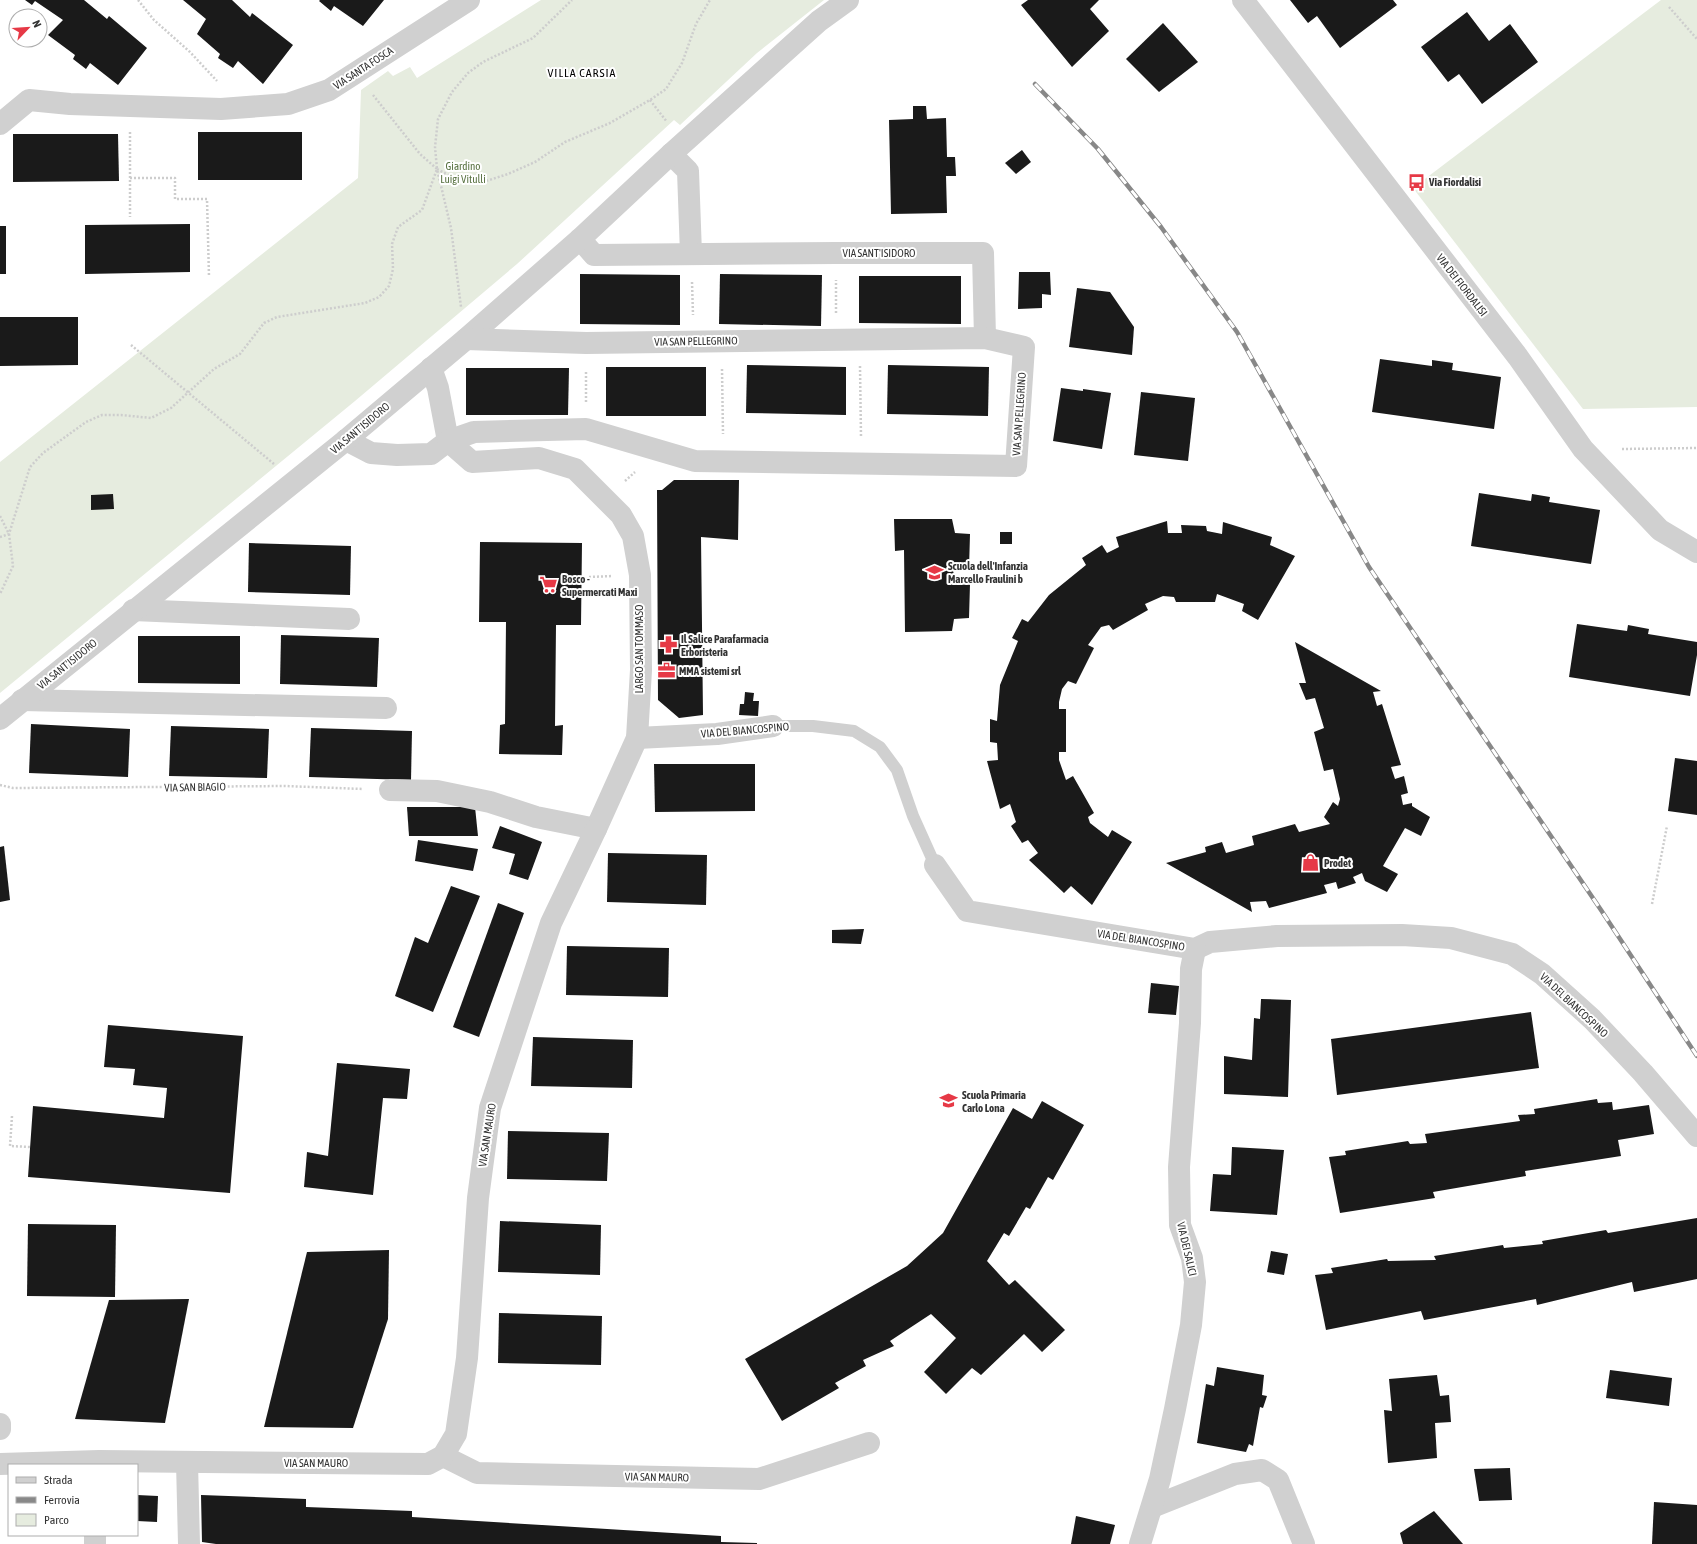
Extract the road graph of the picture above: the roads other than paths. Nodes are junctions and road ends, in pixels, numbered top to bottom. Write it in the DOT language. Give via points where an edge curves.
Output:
graph roads {
  1 [pos="469,0"];
  2 [pos="848,0"];
  3 [pos="1243,0"];
  4 [pos="0,124"];
  5 [pos="671,154"];
  6 [pos="580,239"];
  7 [pos="691,254"];
  8 [pos="985,338"];
  9 [pos="466,339"];
  10 [pos="430,368"];
  11 [pos="346,440"];
  12 [pos="448,441"];
  13 [pos="1697,552"];
  14 [pos="133,610"];
  15 [pos="349,619"];
  16 [pos="22,700"];
  17 [pos="386,708"];
  18 [pos="0,718"];
  19 [pos="773,726"];
  20 [pos="637,738"];
  21 [pos="390,790"];
  22 [pos="596,829"];
  23 [pos="935,865"];
  24 [pos="1194,949"];
  25 [pos="1697,1136"];
  26 [pos="0,1424"];
  27 [pos="0,1429"];
  28 [pos="869,1443"];
  29 [pos="443,1456"];
  30 [pos="187,1462"];
  31 [pos="99,1463"];
  32 [pos="0,1464"];
  33 [pos="1152,1507"];
  34 [pos="189,1544"];
  35 [pos="1140,1544"];
  36 [pos="1304,1544"];
  1 -- 4 [label="street, VIA SANTA FOSCA" via="329,90 288,104 222,108 70,104 29,100"];
  2 -- 5 [label="street, VIA SANT'ISIDORO" via="819,21"];
  3 -- 13 [label="street, VIA DEI FIORDALISI" via="1518,357 1583,449 1660,530"];
  5 -- 6 [label="street, VIA SANT'ISIDORO"];
  5 -- 7 [label="street" via="688,171"];
  6 -- 7 [label="street, VIA SANT'ISIDORO" via="594,255"];
  6 -- 9 [label="street, VIA SANT'ISIDORO"];
  7 -- 8 [label="street, VIA SANT'ISIDORO" via="982,253"];
  8 -- 9 [label="street, VIA SAN PELLEGRINO" via="586,342"];
  8 -- 12 [label="street, VIA SAN PELLEGRINO" via="1024,347 1016,466 695,461 586,429 474,432"];
  9 -- 10 [label="street, VIA SANT'ISIDORO"];
  10 -- 11 [label="street, VIA SANT'ISIDORO"];
  10 -- 12 [label="street" via="438,388"];
  11 -- 12 [label="street" via="371,453 396,456 431,454"];
  11 -- 14 [label="street, VIA SANT'ISIDORO"];
  12 -- 20 [label="street, LARGO SAN TOMMASO" via="472,462 539,458 575,468 620,515 633,536 640,575 641,670"];
  14 -- 15 [label="street"];
  14 -- 16 [label="street, VIA SANT'ISIDORO"];
  16 -- 17 [label="street"];
  16 -- 18 [label="street, VIA SANT'ISIDORO"];
  19 -- 20 [label="street, VIA DEL BIANCOSPINO" via="717,734"];
  19 -- 23 [label="lane, VIA DEL BIANCOSPINO" via="813,726 854,731 880,747 897,770 913,816"];
  20 -- 22 [label="street, LARGO SAN TOMMASO"];
  21 -- 22 [label="street" via="437,791 490,802 536,817"];
  22 -- 29 [label="street, VIA SAN MAURO" via="551,923 490,1108 478,1198 467,1358 456,1434"];
  23 -- 24 [label="street, VIA DEL BIANCOSPINO" via="967,911"];
  24 -- 25 [label="street, VIA DEL BIANCOSPINO" via="1210,942 1276,936 1402,935 1451,938 1512,954 1542,974 1592,1019"];
  24 -- 33 [label="street, VIA DEI SALICI" via="1179,1167 1180,1225 1192,1258 1195,1282 1191,1325 1176,1409"];
  26 -- 27 [label="street"];
  28 -- 29 [label="street, VIA SAN MAURO" via="759,1479 477,1473"];
  29 -- 30 [label="street, VIA SAN MAURO" via="428,1464"];
  30 -- 31 [label="street, VIA SAN MAURO"];
  30 -- 34 [label="street"];
  31 -- 32 [label="street, VIA SAN MAURO"];
  33 -- 35 [label="street, VIA DEI SALICI"];
  33 -- 36 [label="street" via="1235,1474 1262,1470 1278,1480"];
}
